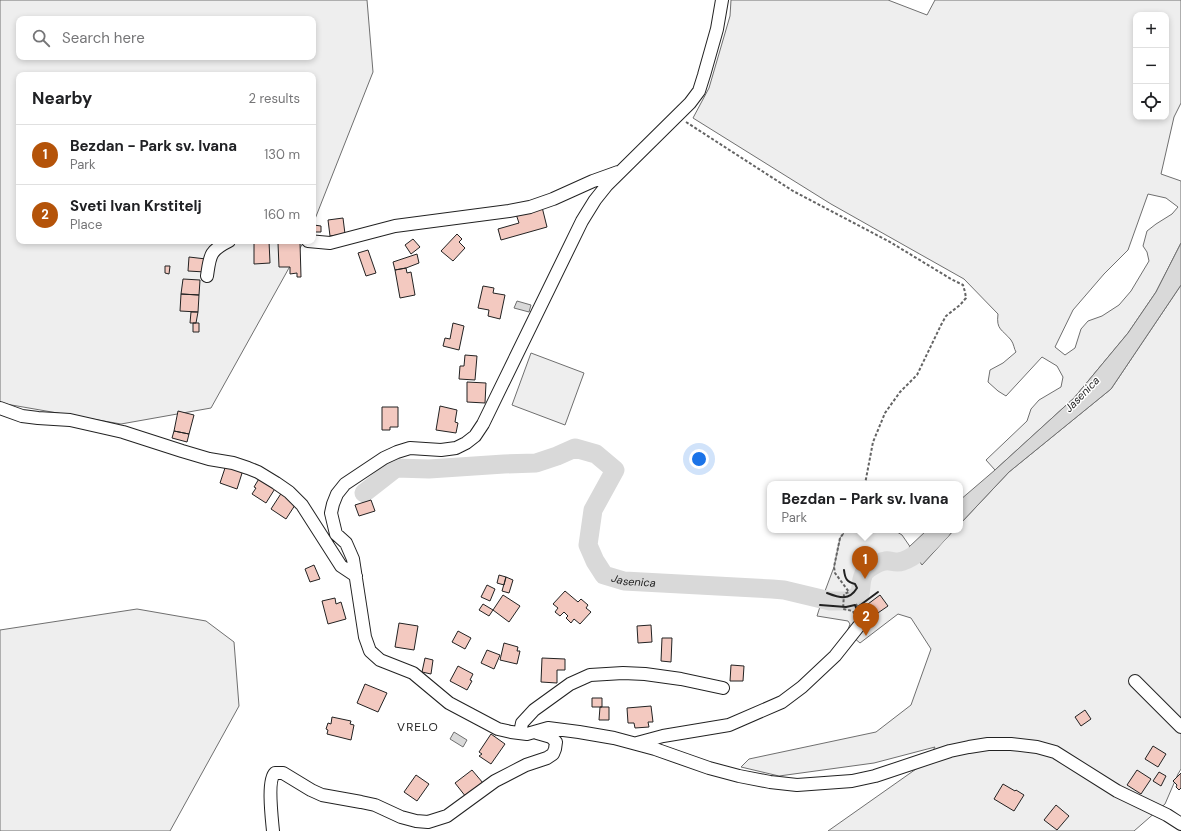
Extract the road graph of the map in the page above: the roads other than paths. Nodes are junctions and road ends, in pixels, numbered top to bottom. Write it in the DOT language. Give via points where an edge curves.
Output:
graph roads {
  1 [pos="722,0"];
  2 [pos="623,169"];
  3 [pos="316,242"];
  4 [pos="223,244"];
  5 [pos="207,276"];
  6 [pos="0,408"];
  7 [pos="356,576"];
  8 [pos="869,617"];
  9 [pos="1135,681"];
  10 [pos="723,688"];
  11 [pos="1181,727"];
  12 [pos="520,733"];
  13 [pos="534,733"];
  14 [pos="636,744"];
  15 [pos="1181,824"];
  16 [pos="274,831"];
  1 -- 2 [label="street" via="717,29 699,91"];
  2 -- 3 [label="street" via="530,207 395,226 343,241"];
  2 -- 7 [label="street" via="595,200 582,221 475,436 456,448 410,448 397,452 345,484 337,494 331,513 332,520 336,534 346,543 353,558"];
  4 -- 5 [label="street" via="213,250"];
  6 -- 7 [label="street" via="22,416 70,420 123,432 258,472 276,482 302,505 341,566"];
  7 -- 12 [label="street" via="365,637 374,655 413,674 449,703 477,719 498,729"];
  8 -- 14 [label="street" via="835,656 782,702 729,725 663,736"];
  9 -- 11 [label="street"];
  10 -- 12 [label="street" via="669,677 623,673 590,675 570,684 534,710 522,723"];
  12 -- 13 [label="street"];
  13 -- 14 [label="street" via="548,728"];
  13 -- 16 [label="street" via="551,737 556,742 553,754 495,781 447,816 428,822 400,817 374,805 322,795 283,773 275,773 271,789"];
  14 -- 15 [label="street" via="739,776 797,785 852,781 875,776 969,746 1011,744 1037,747 1055,752 1111,788"];
}
